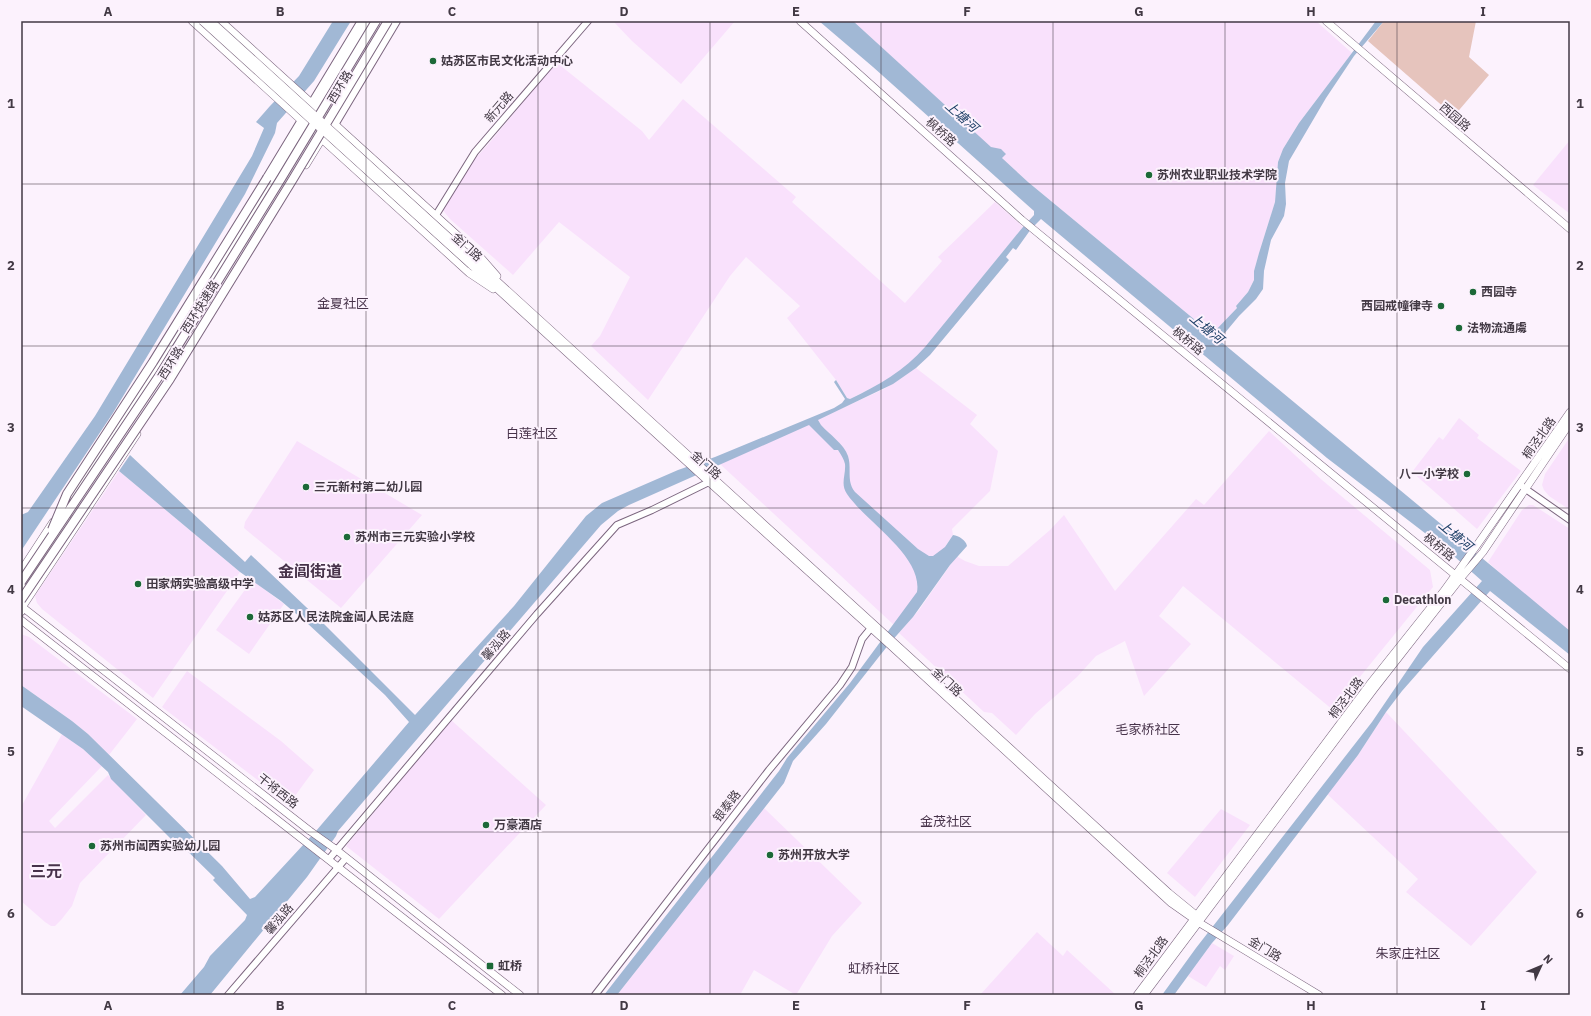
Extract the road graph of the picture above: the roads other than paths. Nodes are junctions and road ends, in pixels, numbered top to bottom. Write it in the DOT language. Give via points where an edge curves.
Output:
graph roads {
  1 [pos="192,21"];
  2 [pos="202,21"];
  3 [pos="211,21"];
  4 [pos="222,21"];
  5 [pos="362,21"];
  6 [pos="368,21"];
  7 [pos="376,21"];
  8 [pos="388,21"];
  9 [pos="395,21"];
  10 [pos="588,21"];
  11 [pos="800,21"];
  12 [pos="1326,21"];
  13 [pos="314,105"];
  14 [pos="304,122"];
  15 [pos="334,122"];
  16 [pos="322,139"];
  17 [pos="436,215"];
  18 [pos="1570,229"];
  19 [pos="473,263"];
  20 [pos="509,296"];
  21 [pos="1570,412"];
  22 [pos="1570,423"];
  23 [pos="703,473"];
  24 [pos="709,482"];
  25 [pos="1522,487"];
  26 [pos="72,494"];
  27 [pos="1570,520"];
  28 [pos="44,548"];
  29 [pos="21,571"];
  30 [pos="1458,577"];
  31 [pos="21,582"];
  32 [pos="21,592"];
  33 [pos="21,607"];
  34 [pos="21,620"];
  35 [pos="871,628"];
  36 [pos="882,634"];
  37 [pos="1570,669"];
  38 [pos="197,742"];
  39 [pos="190,751"];
  40 [pos="335,849"];
  41 [pos="328,858"];
  42 [pos="346,858"];
  43 [pos="339,867"];
  44 [pos="1195,919"];
  45 [pos="228,995"];
  46 [pos="502,995"];
  47 [pos="520,995"];
  48 [pos="595,995"];
  49 [pos="1137,995"];
  50 [pos="1144,995"];
  51 [pos="1319,995"];
  1 -- 14 [label="main road"];
  2 -- 19 [label="main road, 金门路, bridge"];
  3 -- 19 [label="main road, 金门路, bridge"];
  4 -- 13 [label="main road"];
  5 -- 13 [label="highway"];
  6 -- 13 [label="main road, 西环路"];
  7 -- 28 [label="highway, 西环快速路, bridge" via="161,373"];
  8 -- 33 [label="highway, 西环快速路, bridge" via="170,379"];
  9 -- 15 [label="highway"];
  10 -- 17 [label="street, 新元路" via="475,152"];
  11 -- 30 [label="main road, 枫桥路" via="1022,220"];
  12 -- 18 [label="main road, 西园路"];
  13 -- 14 [label="highway"];
  13 -- 15 [label="main road"];
  14 -- 16 [label="main road"];
  14 -- 26 [label="main road, 西环路" via="155,369"];
  14 -- 28 [label="highway, bridge" via="68,494"];
  15 -- 16 [label="highway"];
  15 -- 17 [label="main road"];
  16 -- 20 [label="main road" via="472,276"];
  16 -- 33 [label="main road, 西环路" via="175,378"];
  17 -- 20 [label="main road" via="482,257"];
  19 -- 20 [label="main road, 金门路"];
  20 -- 23 [label="main road, 金门路"];
  21 -- 25 [label="main road, 桐泾北路"];
  22 -- 25 [label="main road, 桐泾北路"];
  23 -- 24 [label="main road, 金门路"];
  23 -- 36 [label="main road, 金门路"];
  24 -- 35 [label="main road, 金门路"];
  24 -- 40 [label="street, 馨泓路" via="617,525"];
  25 -- 27 [label="street"];
  25 -- 30 [label="main road, 桐泾北路" via="1463,564"];
  25 -- 30 [label="main road, 桐泾北路" via="1483,552 1469,570"];
  26 -- 29 [label="main road, 西环路"];
  26 -- 32 [label="main road" via="65,527"];
  28 -- 31 [label="highway, 西环快速路, bridge"];
  30 -- 37 [label="main road, 枫桥路"];
  30 -- 44 [label="main road, 桐泾北路" via="1370,685"];
  33 -- 38 [label="main road, 干将西路"];
  34 -- 39 [label="main road, 干将西路"];
  35 -- 36 [label="main road, 金门路"];
  35 -- 48 [label="street, 银泰路" via="863,638 852,667 840,685 769,770"];
  36 -- 44 [label="main road, 金门路"];
  38 -- 39 [label="main road"];
  38 -- 40 [label="main road, 干将西路, bridge"];
  39 -- 41 [label="main road, 干将西路"];
  40 -- 41 [label="street, 馨泓路"];
  40 -- 42 [label="main road, 干将西路"];
  41 -- 43 [label="main road, 干将西路"];
  42 -- 43 [label="street, 馨泓路"];
  42 -- 47 [label="main road, 干将西路"];
  43 -- 45 [label="street, 馨泓路"];
  43 -- 46 [label="main road, 干将西路"];
  44 -- 49 [label="main road, 桐泾北路"];
  44 -- 50 [label="main road, 桐泾北路"];
  44 -- 51 [label="main road, 金门路"];
}
